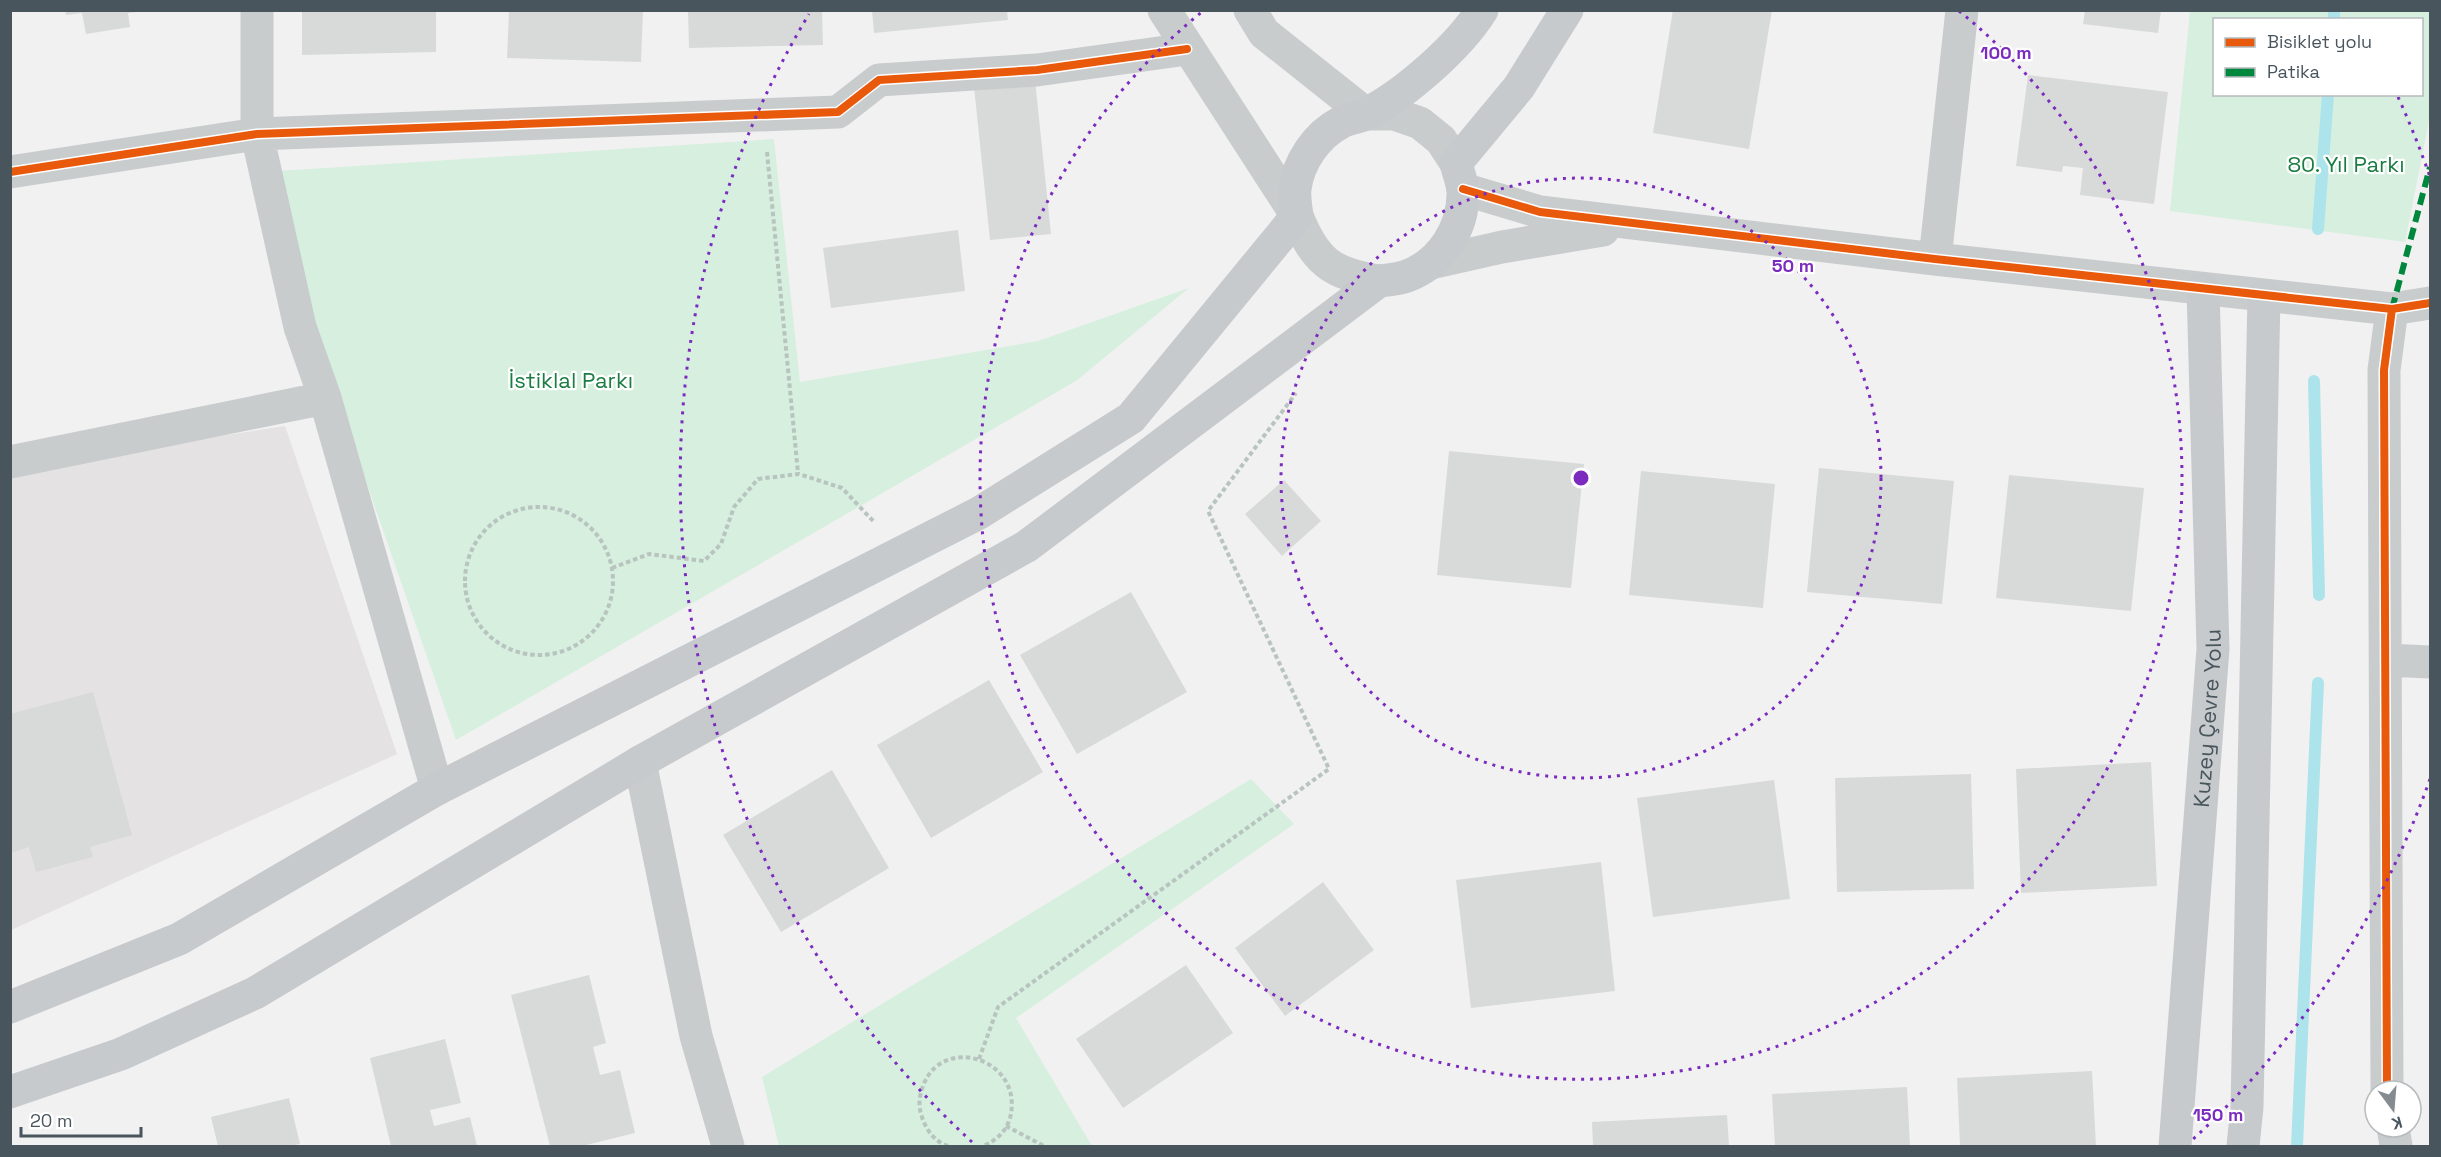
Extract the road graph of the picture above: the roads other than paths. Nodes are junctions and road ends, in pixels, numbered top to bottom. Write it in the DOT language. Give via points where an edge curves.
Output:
graph roads {
  1 [pos="257,10"];
  2 [pos="1164,10"];
  3 [pos="1250,10"];
  4 [pos="1482,10"];
  5 [pos="1567,10"];
  6 [pos="1962,10"];
  7 [pos="1187,49"];
  8 [pos="1366,114"];
  9 [pos="257,134"];
  10 [pos="10,172"];
  11 [pos="1460,176"];
  12 [pos="1297,216"];
  13 [pos="1640,224"];
  14 [pos="1935,259"];
  15 [pos="1431,263"];
  16 [pos="1379,281"];
  17 [pos="2203,289"];
  18 [pos="2264,296"];
  19 [pos="2430,303"];
  20 [pos="2392,309"];
  21 [pos="325,398"];
  22 [pos="10,462"];
  23 [pos="2385,660"];
  24 [pos="2430,662"];
  25 [pos="640,762"];
  26 [pos="437,789"];
  27 [pos="10,1007"];
  28 [pos="2387,1079"];
  29 [pos="10,1092"];
  30 [pos="728,1146"];
  31 [pos="2175,1146"];
  32 [pos="2243,1146"];
  1 -- 9 [label="street"];
  2 -- 7 [label="street"];
  3 -- 8 [label="street" via="1264,33"];
  4 -- 8 [label="main road" via="1425,74"];
  5 -- 11 [label="main road"];
  6 -- 14 [label="street"];
  7 -- 9 [label="street" via="1037,70 879,80 838,112"];
  7 -- 12 [label="street"];
  8 -- 11 [label="street" via="1394,114 1420,123 1442,140"];
  8 -- 12 [label="main road" via="1340,123 1318,139 1303,162 1295,188"];
  9 -- 10 [label="street"];
  9 -- 21 [label="street" via="300,327"];
  11 -- 13 [label="street" via="1540,212"];
  11 -- 15 [label="main road" via="1461,217 1450,242"];
  12 -- 16 [label="street" via="1307,242 1327,263 1352,277"];
  12 -- 26 [label="main road" via="1131,418 979,513"];
  13 -- 14 [label="street"];
  13 -- 15 [label="street"];
  14 -- 17 [label="street"];
  15 -- 16 [label="main road" via="1407,276"];
  16 -- 25 [label="main road" via="1027,546"];
  17 -- 18 [label="street"];
  17 -- 31 [label="main road, Kuzey Çevre Yolu" via="2213,649"];
  18 -- 20 [label="street"];
  18 -- 32 [label="main road, Kuzey Çevre Yolu" via="2248,1083"];
  19 -- 20 [label="street"];
  20 -- 23 [label="street" via="2385,370"];
  21 -- 22 [label="street"];
  21 -- 26 [label="street"];
  23 -- 24 [label="street"];
  23 -- 28 [label="street"];
  25 -- 29 [label="main road" via="255,993 121,1054"];
  25 -- 30 [label="street" via="696,1036"];
  26 -- 27 [label="main road" via="179,939"];
}
